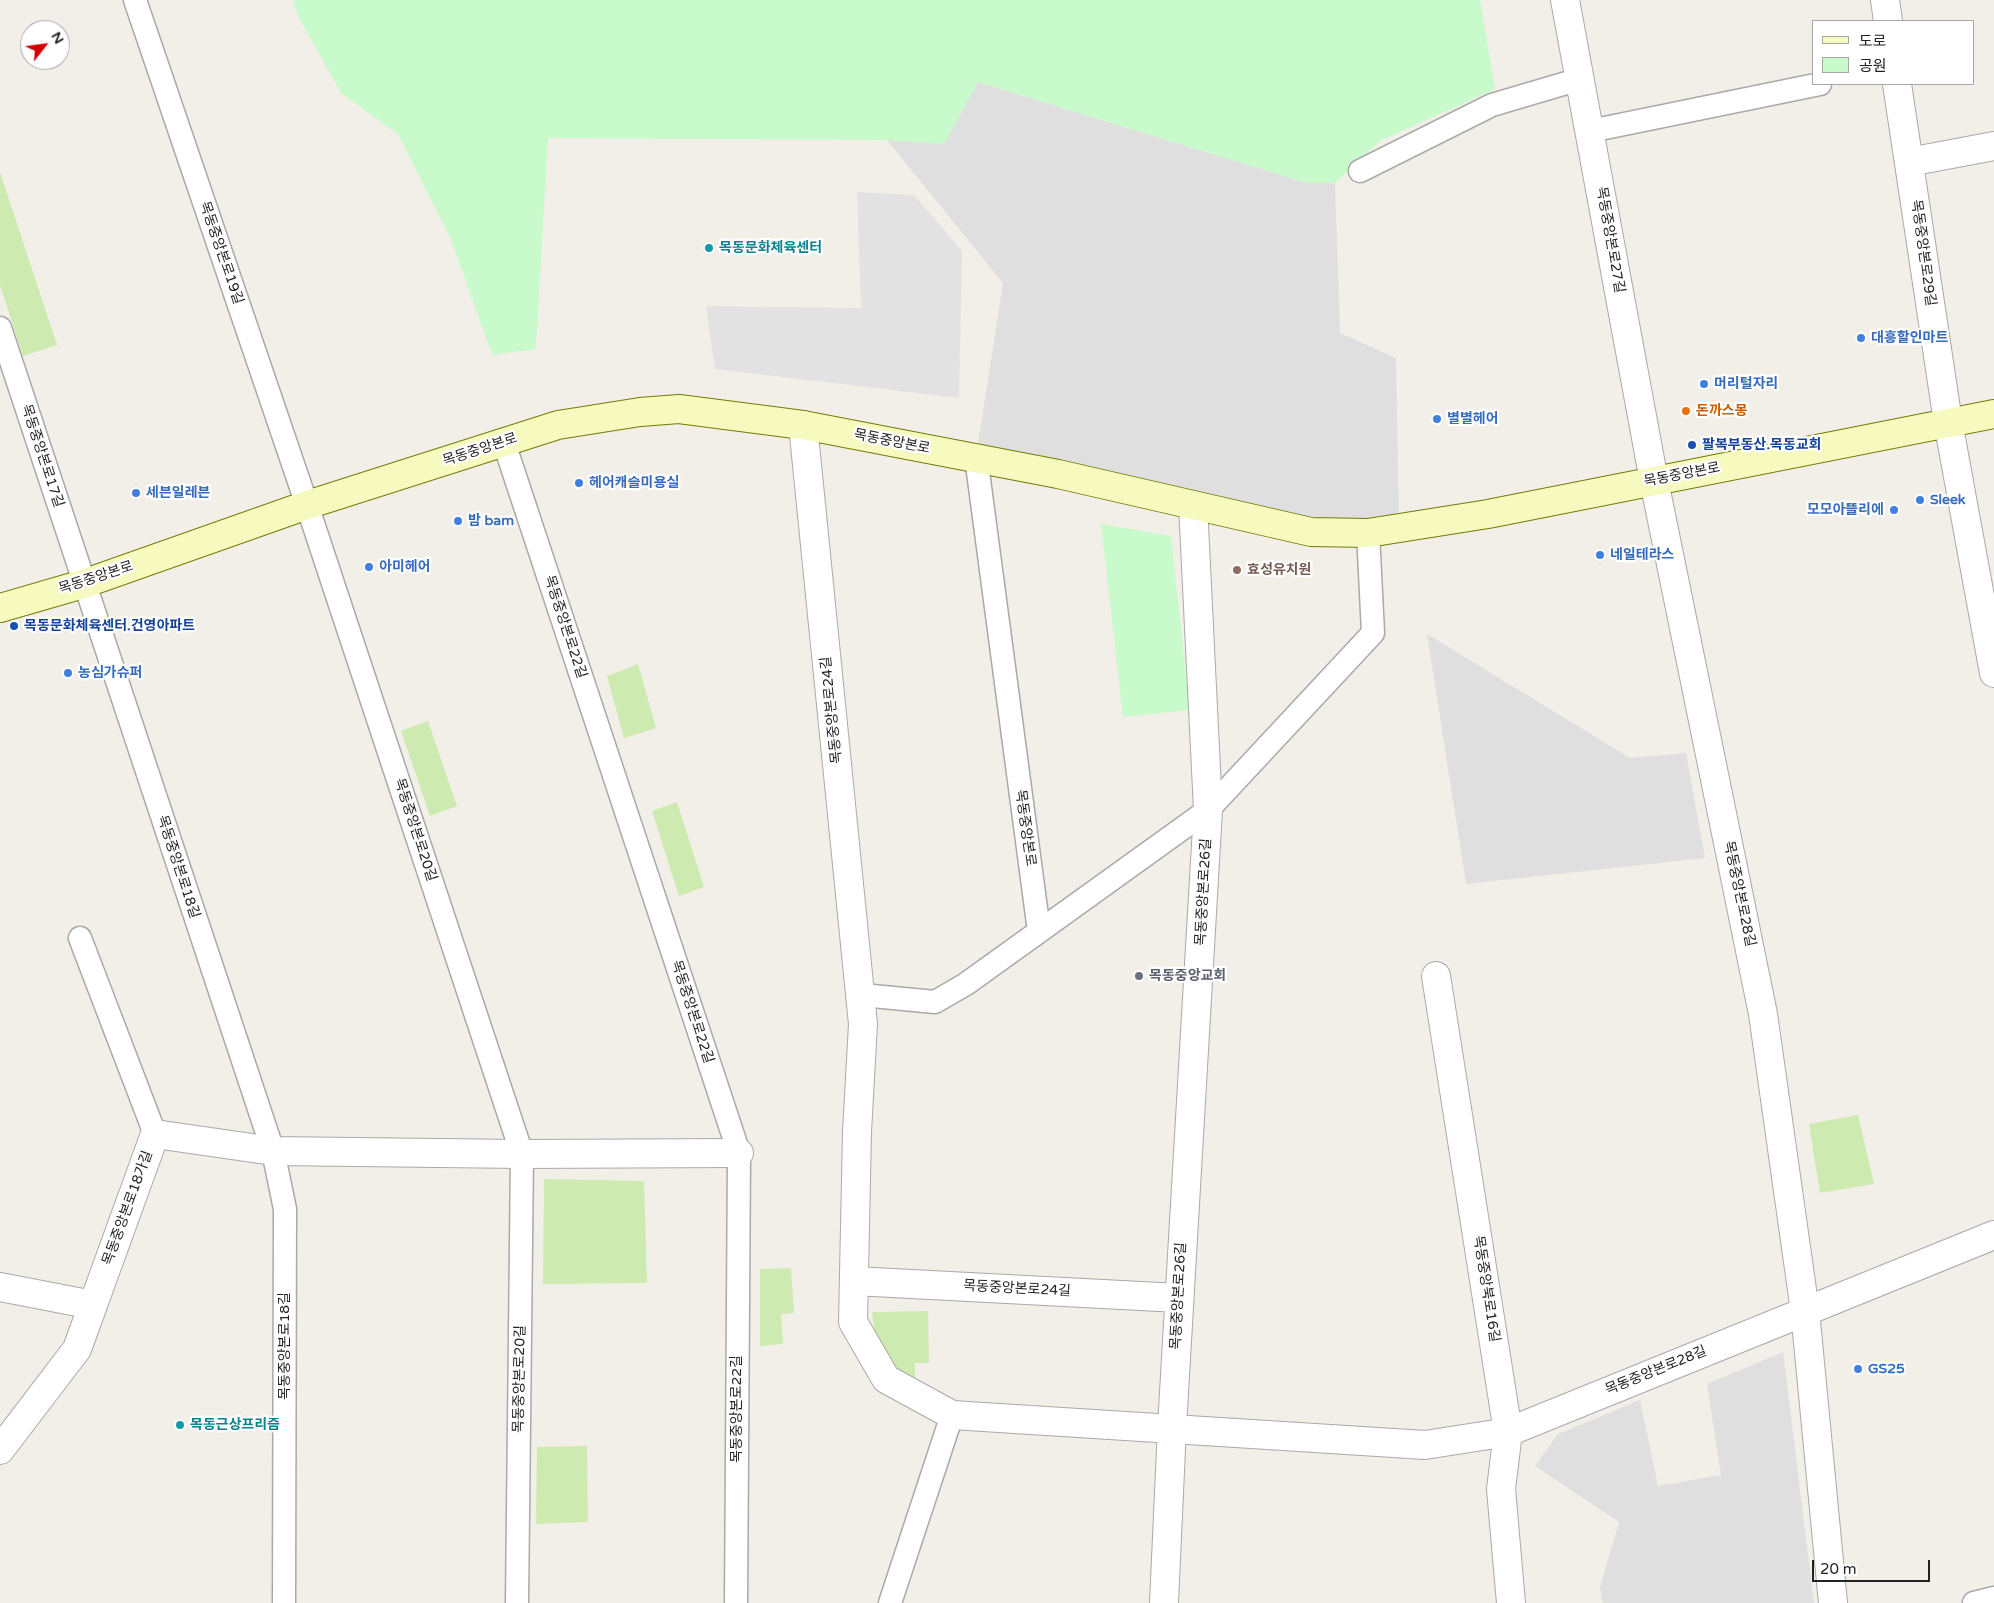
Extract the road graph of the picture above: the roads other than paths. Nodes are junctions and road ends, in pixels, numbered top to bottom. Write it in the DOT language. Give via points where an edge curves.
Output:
graph roads {
  1 [pos="135,0"];
  2 [pos="1565,0"];
  3 [pos="1885,0"];
  4 [pos="1888,20"];
  5 [pos="1580,78"];
  6 [pos="1815,85"];
  7 [pos="1897,85"];
  8 [pos="1590,131"];
  9 [pos="1994,146"];
  10 [pos="1909,162"];
  11 [pos="1360,171"];
  12 [pos="0,328"];
  13 [pos="1994,414"];
  14 [pos="1948,422"];
  15 [pos="803,425"];
  16 [pos="504,443"];
  17 [pos="976,457"];
  18 [pos="1654,481"];
  19 [pos="307,505"];
  20 [pos="1193,505"];
  21 [pos="1368,533"];
  22 [pos="83,584"];
  23 [pos="0,608"];
  24 [pos="1994,673"];
  25 [pos="1208,810"];
  26 [pos="1039,932"];
  27 [pos="80,938"];
  28 [pos="1436,976"];
  29 [pos="862,995"];
  30 [pos="155,1134"];
  31 [pos="273,1151"];
  32 [pos="739,1153"];
  33 [pos="522,1154"];
  34 [pos="1994,1235"];
  35 [pos="854,1281"];
  36 [pos="0,1286"];
  37 [pos="1179,1298"];
  38 [pos="93,1305"];
  39 [pos="1805,1311"];
  40 [pos="952,1415"];
  41 [pos="1172,1427"];
  42 [pos="1508,1432"];
  43 [pos="0,1450"];
  44 [pos="1994,1598"];
  45 [pos="284,1603"];
  46 [pos="517,1603"];
  47 [pos="736,1603"];
  48 [pos="890,1603"];
  49 [pos="1164,1603"];
  50 [pos="1511,1603"];
  51 [pos="1833,1603"];
  52 [pos="1974,1603"];
  1 -- 19 [label="lane, 목동중앙본로19길"];
  2 -- 5 [label="street, 목동중앙본로27길"];
  3 -- 4 [label="street"];
  5 -- 8 [label="street, 목동중앙본로27길"];
  5 -- 11 [label="lane" via="1492,105"];
  6 -- 8 [label="lane"];
  7 -- 10 [label="street, 목동중앙본로29길"];
  8 -- 18 [label="street, 목동중앙본로27길"];
  9 -- 10 [label="street"];
  10 -- 14 [label="street, 목동중앙본로29길"];
  12 -- 22 [label="lane, 목동중앙본로17길"];
  13 -- 14 [label="street, 목동중앙본로"];
  14 -- 18 [label="street, 목동중앙본로"];
  14 -- 24 [label="street, 목동중앙본로29길"];
  15 -- 16 [label="street, 목동중앙본로" via="679,409 558,425"];
  15 -- 17 [label="street, 목동중앙본로"];
  15 -- 29 [label="street, 목동중앙본로24길"];
  16 -- 19 [label="street, 목동중앙본로"];
  16 -- 32 [label="lane, 목동중앙본로22길"];
  17 -- 20 [label="street, 목동중앙본로"];
  17 -- 26 [label="lane, 목동중앙본로"];
  18 -- 21 [label="street, 목동중앙본로" via="1488,514"];
  18 -- 39 [label="street, 목동중앙본로28길" via="1763,1014"];
  19 -- 22 [label="street, 목동중앙본로"];
  19 -- 33 [label="lane, 목동중앙본로20길"];
  20 -- 21 [label="street, 목동중앙본로" via="1310,532"];
  20 -- 25 [label="street, 목동중앙본로26길"];
  21 -- 25 [label="lane" via="1373,633"];
  22 -- 23 [label="street, 목동중앙본로"];
  22 -- 31 [label="lane, 목동중앙본로18길"];
  25 -- 26 [label="lane"];
  25 -- 37 [label="street, 목동중앙본로26길"];
  26 -- 29 [label="lane" via="935,1002"];
  27 -- 30 [label="lane"];
  28 -- 42 [label="street, 목동중앙북로16길"];
  29 -- 35 [label="street, 목동중앙본로24길"];
  30 -- 31 [label="street, 목동중앙본로18가길"];
  30 -- 38 [label="street, 목동중앙본로18가길"];
  31 -- 33 [label="street"];
  31 -- 45 [label="lane, 목동중앙본로18길" via="285,1209"];
  32 -- 33 [label="street"];
  32 -- 47 [label="lane, 목동중앙본로22길"];
  33 -- 46 [label="lane, 목동중앙본로20길"];
  34 -- 39 [label="street, 목동중앙본로28길"];
  35 -- 37 [label="street, 목동중앙본로24길"];
  35 -- 40 [label="street, 목동중앙본로24길" via="853,1322 886,1379"];
  36 -- 38 [label="street"];
  37 -- 41 [label="street, 목동중앙본로26길"];
  38 -- 43 [label="street, 목동중앙본로18가길" via="77,1349"];
  39 -- 42 [label="street, 목동중앙본로28길"];
  39 -- 51 [label="street, 목동중앙본로28길"];
  40 -- 41 [label="street, 목동중앙본로24길"];
  40 -- 48 [label="lane"];
  41 -- 42 [label="street" via="1425,1445"];
  41 -- 49 [label="street, 목동중앙본로26길"];
  42 -- 50 [label="street, 목동중앙북로16길" via="1501,1489"];
  44 -- 52 [label="lane"];
}
